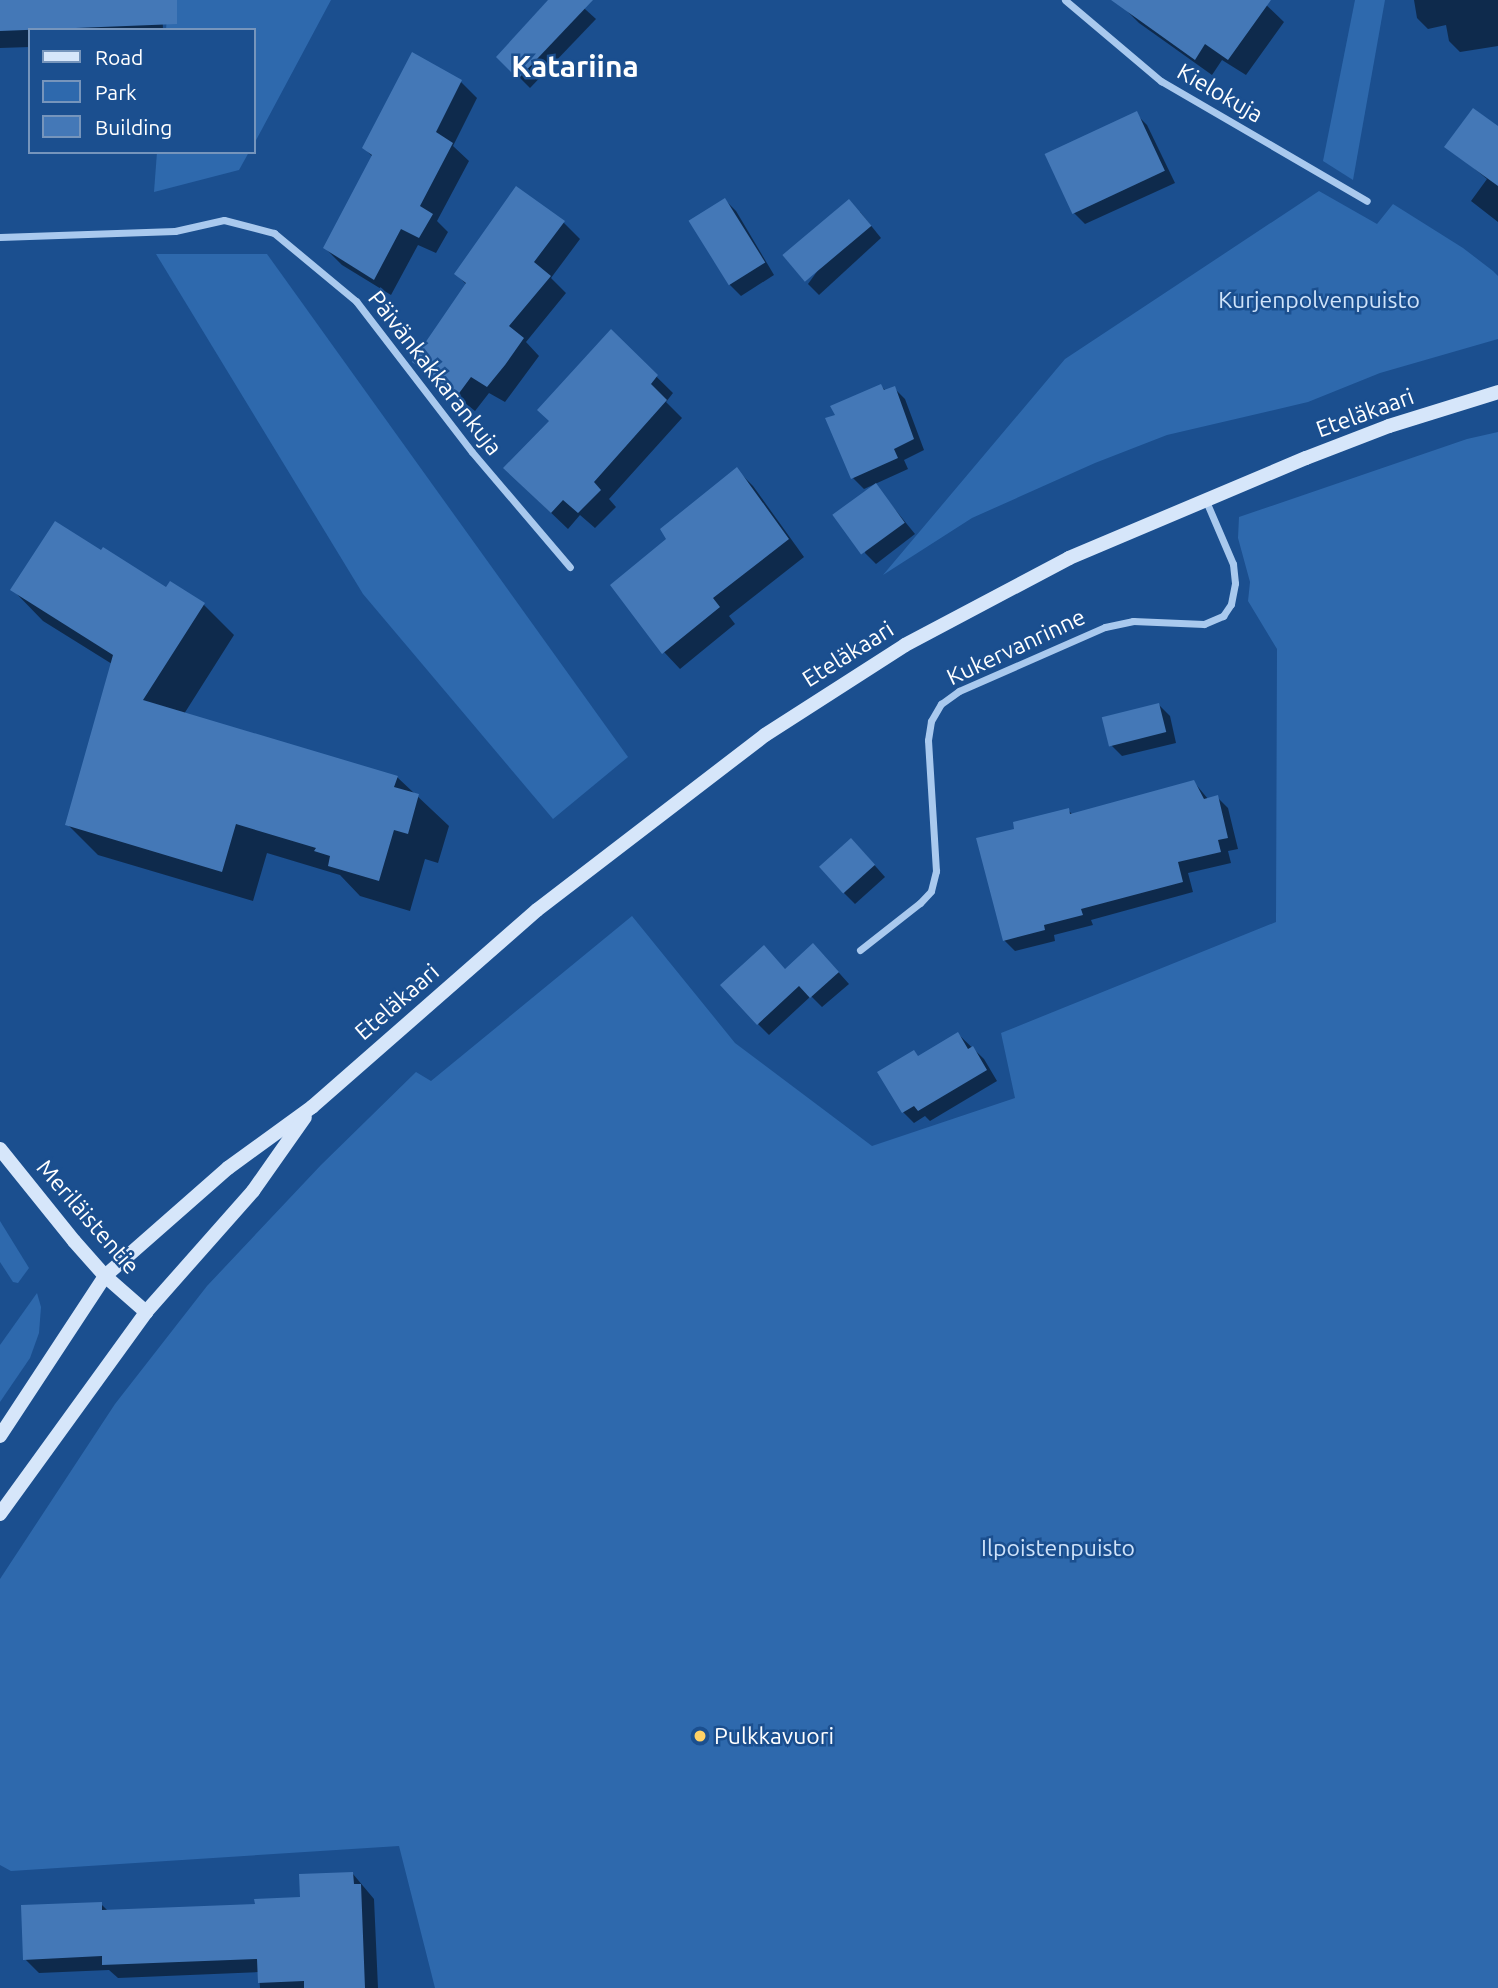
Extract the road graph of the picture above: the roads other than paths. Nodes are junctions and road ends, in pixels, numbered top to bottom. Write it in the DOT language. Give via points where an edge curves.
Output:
graph roads {
  1 [pos="1065,0"];
  2 [pos="1367,201"];
  3 [pos="0,237"];
  4 [pos="1498,392"];
  5 [pos="1206,500"];
  6 [pos="570,567"];
  7 [pos="860,950"];
  8 [pos="312,1107"];
  9 [pos="0,1149"];
  10 [pos="105,1276"];
  11 [pos="146,1312"];
  12 [pos="0,1436"];
  13 [pos="0,1514"];
  1 -- 2 [label="street, Kielokuja" via="1161,81"];
  3 -- 6 [label="street, Päivänkakkarankuja" via="175,232 224,220 274,233 356,301 472,452"];
  4 -- 5 [label="main road, Eteläkaari" via="1389,426"];
  5 -- 7 [label="street, Kukervanrinne" via="1233,564 1231,604 1223,616 1204,624 1143,620 1105,627 959,691 941,704 928,740 936,871 931,891"];
  5 -- 8 [label="main road, Eteläkaari" via="1069,558 905,645 821,696 668,806 537,910"];
  8 -- 10 [label="main road, Eteläkaari" via="228,1168"];
  8 -- 11 [label="main road, Eteläkaari" via="253,1191"];
  9 -- 10 [label="main road, Meriläistentie"];
  10 -- 11 [label="main road, Meriläistentie"];
  10 -- 12 [label="main road, Eteläkaari"];
  11 -- 13 [label="main road, Eteläkaari"];
}
